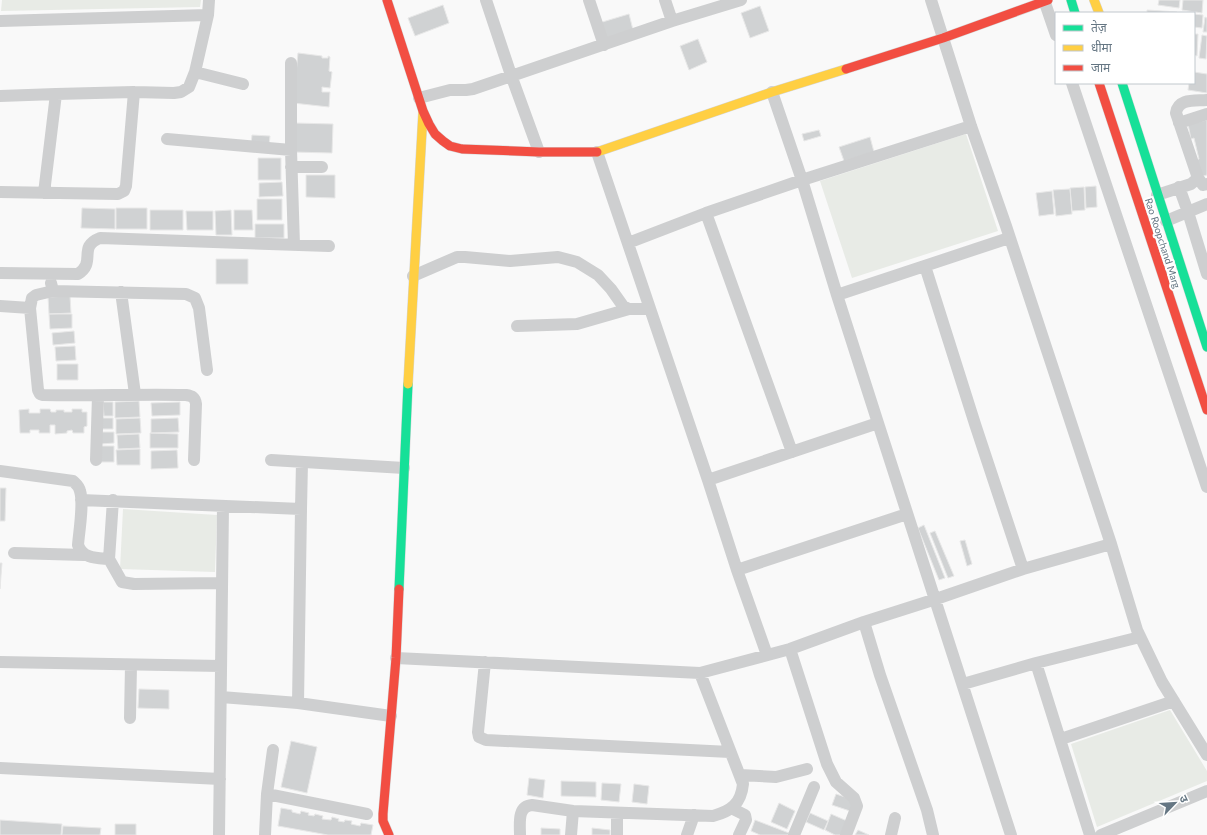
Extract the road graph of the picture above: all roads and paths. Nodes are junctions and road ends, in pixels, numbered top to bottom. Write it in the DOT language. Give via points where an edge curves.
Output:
graph roads {
  1 [pos="209,0"];
  2 [pos="387,0"];
  3 [pos="486,0"];
  4 [pos="589,0"];
  5 [pos="665,0"];
  6 [pos="741,0"];
  7 [pos="931,0"];
  8 [pos="1071,0"];
  9 [pos="1094,0"];
  10 [pos="1046,1"];
  11 [pos="1075,12"];
  12 [pos="1099,12"];
  13 [pos="208,15"];
  14 [pos="0,21"];
  15 [pos="672,21"];
  16 [pos="1055,32"];
  17 [pos="943,38"];
  18 [pos="604,45"];
  19 [pos="291,63"];
  20 [pos="195,72"];
  21 [pos="511,75"];
  22 [pos="243,84"];
  23 [pos="1072,84"];
  24 [pos="1099,84"];
  25 [pos="1122,84"];
  26 [pos="134,92"];
  27 [pos="772,92"];
  28 [pos="56,94"];
  29 [pos="0,96"];
  30 [pos="419,98"];
  31 [pos="1207,100"];
  32 [pos="423,111"];
  33 [pos="1207,114"];
  34 [pos="1179,122"];
  35 [pos="971,126"];
  36 [pos="167,139"];
  37 [pos="291,150"];
  38 [pos="540,152"];
  39 [pos="597,152"];
  40 [pos="291,167"];
  41 [pos="322,167"];
  42 [pos="802,180"];
  43 [pos="1202,181"];
  44 [pos="1179,187"];
  45 [pos="0,192"];
  46 [pos="44,193"];
  47 [pos="1158,194"];
  48 [pos="1207,204"];
  49 [pos="1188,212"];
  50 [pos="706,213"];
  51 [pos="1166,221"];
  52 [pos="1009,238"];
  53 [pos="628,243"];
  54 [pos="294,245"];
  55 [pos="329,246"];
  56 [pos="925,266"];
  57 [pos="84,271"];
  58 [pos="0,273"];
  59 [pos="50,274"];
  60 [pos="1207,274"];
  61 [pos="413,276"];
  62 [pos="53,291"];
  63 [pos="90,292"];
  64 [pos="121,292"];
  65 [pos="837,295"];
  66 [pos="0,306"];
  67 [pos="30,308"];
  68 [pos="629,309"];
  69 [pos="650,309"];
  70 [pos="516,326"];
  71 [pos="1207,347"];
  72 [pos="207,370"];
  73 [pos="136,394"];
  74 [pos="98,396"];
  75 [pos="1207,410"];
  76 [pos="878,423"];
  77 [pos="792,452"];
  78 [pos="96,460"];
  79 [pos="194,460"];
  80 [pos="271,460"];
  81 [pos="302,462"];
  82 [pos="404,468"];
  83 [pos="0,472"];
  84 [pos="708,480"];
  85 [pos="1207,487"];
  86 [pos="81,500"];
  87 [pos="113,500"];
  88 [pos="223,506"];
  89 [pos="300,509"];
  90 [pos="907,514"];
  91 [pos="1111,544"];
  92 [pos="14,553"];
  93 [pos="84,555"];
  94 [pos="109,559"];
  95 [pos="1023,569"];
  96 [pos="737,570"];
  97 [pos="222,583"];
  98 [pos="936,599"];
  99 [pos="864,622"];
  100 [pos="1140,637"];
  101 [pos="790,649"];
  102 [pos="767,655"];
  103 [pos="396,658"];
  104 [pos="0,662"];
  105 [pos="485,662"];
  106 [pos="1036,663"];
  107 [pos="131,665"];
  108 [pos="221,666"];
  109 [pos="700,673"];
  110 [pos="963,684"];
  111 [pos="221,697"];
  112 [pos="1174,701"];
  113 [pos="298,703"];
  114 [pos="391,716"];
  115 [pos="130,718"];
  116 [pos="1061,739"];
  117 [pos="273,750"];
  118 [pos="730,752"];
  119 [pos="1207,755"];
  120 [pos="0,768"];
  121 [pos="807,769"];
  122 [pos="740,775"];
  123 [pos="220,778"];
  124 [pos="814,787"];
  125 [pos="1207,791"];
  126 [pos="266,794"];
  127 [pos="731,808"];
  128 [pos="573,811"];
  129 [pos="618,813"];
  130 [pos="367,814"];
  131 [pos="694,815"];
  132 [pos="895,818"];
  133 [pos="219,835"];
  134 [pos="265,835"];
  135 [pos="389,835"];
  136 [pos="520,835"];
  137 [pos="571,835"];
  138 [pos="617,835"];
  139 [pos="687,835"];
  140 [pos="739,835"];
  141 [pos="794,835"];
  142 [pos="846,835"];
  143 [pos="891,835"];
  144 [pos="933,835"];
  145 [pos="1011,835"];
  146 [pos="1090,835"];
  147 [pos="1101,835"];
  1 -- 13 [label="street"];
  2 -- 30 [label="street"];
  3 -- 21 [label="street"];
  4 -- 18 [label="street"];
  5 -- 15 [label="street"];
  6 -- 15 [label="street"];
  7 -- 17 [label="street"];
  8 -- 11 [label="street"];
  9 -- 12 [label="street"];
  10 -- 16 [label="street"];
  10 -- 17 [label="street"];
  13 -- 14 [label="street"];
  13 -- 20 [label="street"];
  15 -- 18 [label="street"];
  17 -- 27 [label="street"];
  17 -- 35 [label="street"];
  18 -- 21 [label="street"];
  19 -- 37 [label="street"];
  20 -- 22 [label="street"];
  20 -- 26 [label="street" via="189,87 181,92"];
  21 -- 30 [label="street" via="473,89 450,90"];
  21 -- 38 [label="street"];
  23 -- 85 [label="street"];
  24 -- 75 [label="street, Rao Roopchand Marg"];
  25 -- 47 [label="street, Rao Roopchand Marg"];
  26 -- 28 [label="street"];
  26 -- 46 [label="street" via="124,191 118,194"];
  27 -- 39 [label="street"];
  27 -- 42 [label="street"];
  28 -- 29 [label="street"];
  28 -- 46 [label="street"];
  30 -- 32 [label="street"];
  31 -- 34 [label="street" via="1186,101 1180,104 1176,109"];
  32 -- 38 [label="street" via="435,134 450,146 462,149"];
  32 -- 61 [label="street"];
  33 -- 34 [label="street"];
  34 -- 43 [label="street"];
  35 -- 42 [label="street"];
  35 -- 52 [label="street"];
  36 -- 37 [label="street"];
  37 -- 40 [label="street"];
  38 -- 39 [label="street"];
  39 -- 53 [label="street"];
  40 -- 41 [label="street"];
  40 -- 54 [label="street"];
  42 -- 50 [label="street"];
  42 -- 65 [label="street"];
  43 -- 44 [label="street"];
  44 -- 47 [label="street"];
  44 -- 49 [label="street"];
  45 -- 46 [label="street"];
  47 -- 51 [label="street, Rao Roopchand Marg"];
  48 -- 49 [label="street"];
  49 -- 51 [label="street"];
  49 -- 60 [label="street"];
  50 -- 53 [label="street"];
  50 -- 77 [label="street"];
  51 -- 71 [label="street, Rao Roopchand Marg"];
  52 -- 56 [label="street"];
  52 -- 91 [label="street"];
  53 -- 69 [label="street"];
  54 -- 55 [label="street"];
  54 -- 57 [label="street" via="100,238 88,247"];
  56 -- 65 [label="street"];
  56 -- 95 [label="street"];
  57 -- 59 [label="street" via="78,274"];
  57 -- 63 [label="street"];
  58 -- 59 [label="street"];
  59 -- 62 [label="street"];
  61 -- 68 [label="street" via="457,257 510,261 558,257 577,262 598,275 623,306"];
  61 -- 82 [label="street"];
  62 -- 63 [label="street"];
  62 -- 67 [label="street" via="36,295 32,298"];
  63 -- 64 [label="street"];
  64 -- 72 [label="street" via="186,294 195,298 199,308"];
  64 -- 73 [label="street"];
  65 -- 76 [label="street"];
  66 -- 67 [label="street"];
  67 -- 74 [label="street" via="40,394"];
  68 -- 69 [label="street"];
  68 -- 70 [label="street" via="577,324"];
  69 -- 84 [label="street"];
  73 -- 74 [label="street"];
  73 -- 79 [label="street" via="186,394 195,399"];
  74 -- 78 [label="street"];
  76 -- 77 [label="street"];
  76 -- 90 [label="street"];
  77 -- 84 [label="street"];
  80 -- 81 [label="street"];
  81 -- 82 [label="street"];
  81 -- 89 [label="street"];
  82 -- 103 [label="street"];
  83 -- 86 [label="street" via="73,481 81,492"];
  84 -- 96 [label="street"];
  86 -- 87 [label="street"];
  86 -- 93 [label="street" via="78,545"];
  87 -- 88 [label="street"];
  87 -- 94 [label="street"];
  88 -- 89 [label="street"];
  88 -- 97 [label="street"];
  89 -- 113 [label="street"];
  90 -- 96 [label="street"];
  90 -- 98 [label="street"];
  91 -- 95 [label="street"];
  91 -- 100 [label="street"];
  92 -- 93 [label="street"];
  93 -- 94 [label="street"];
  94 -- 97 [label="street" via="122,582 126,584"];
  95 -- 98 [label="street"];
  96 -- 102 [label="street"];
  97 -- 108 [label="street"];
  98 -- 99 [label="street"];
  98 -- 110 [label="street"];
  99 -- 101 [label="street"];
  99 -- 144 [label="street"];
  100 -- 106 [label="street"];
  100 -- 112 [label="street"];
  101 -- 102 [label="street"];
  101 -- 142 [label="street" via="827,764 836,782 854,798 857,806"];
  102 -- 109 [label="street"];
  103 -- 105 [label="street"];
  103 -- 114 [label="street"];
  104 -- 107 [label="street"];
  105 -- 109 [label="street"];
  105 -- 118 [label="street" via="478,732 479,737 486,740"];
  106 -- 110 [label="street"];
  106 -- 116 [label="street"];
  107 -- 108 [label="street"];
  107 -- 115 [label="street"];
  108 -- 111 [label="street"];
  109 -- 118 [label="street"];
  110 -- 145 [label="street"];
  111 -- 113 [label="street"];
  111 -- 123 [label="street"];
  112 -- 116 [label="street"];
  112 -- 119 [label="street"];
  113 -- 114 [label="street"];
  114 -- 135 [label="street" via="383,814"];
  116 -- 146 [label="street"];
  117 -- 126 [label="street"];
  118 -- 122 [label="street"];
  120 -- 123 [label="street"];
  121 -- 122 [label="street" via="776,777"];
  122 -- 127 [label="street" via="742,793"];
  123 -- 133 [label="street"];
  124 -- 141 [label="street"];
  125 -- 147 [label="street"];
  126 -- 130 [label="street"];
  126 -- 134 [label="street"];
  127 -- 131 [label="street" via="713,816"];
  127 -- 140 [label="street" via="745,815 746,820"];
  128 -- 129 [label="street"];
  128 -- 136 [label="street" via="527,805 521,814"];
  128 -- 137 [label="street"];
  129 -- 131 [label="street"];
  129 -- 138 [label="street"];
  131 -- 139 [label="street"];
  132 -- 143 [label="street"];
}
